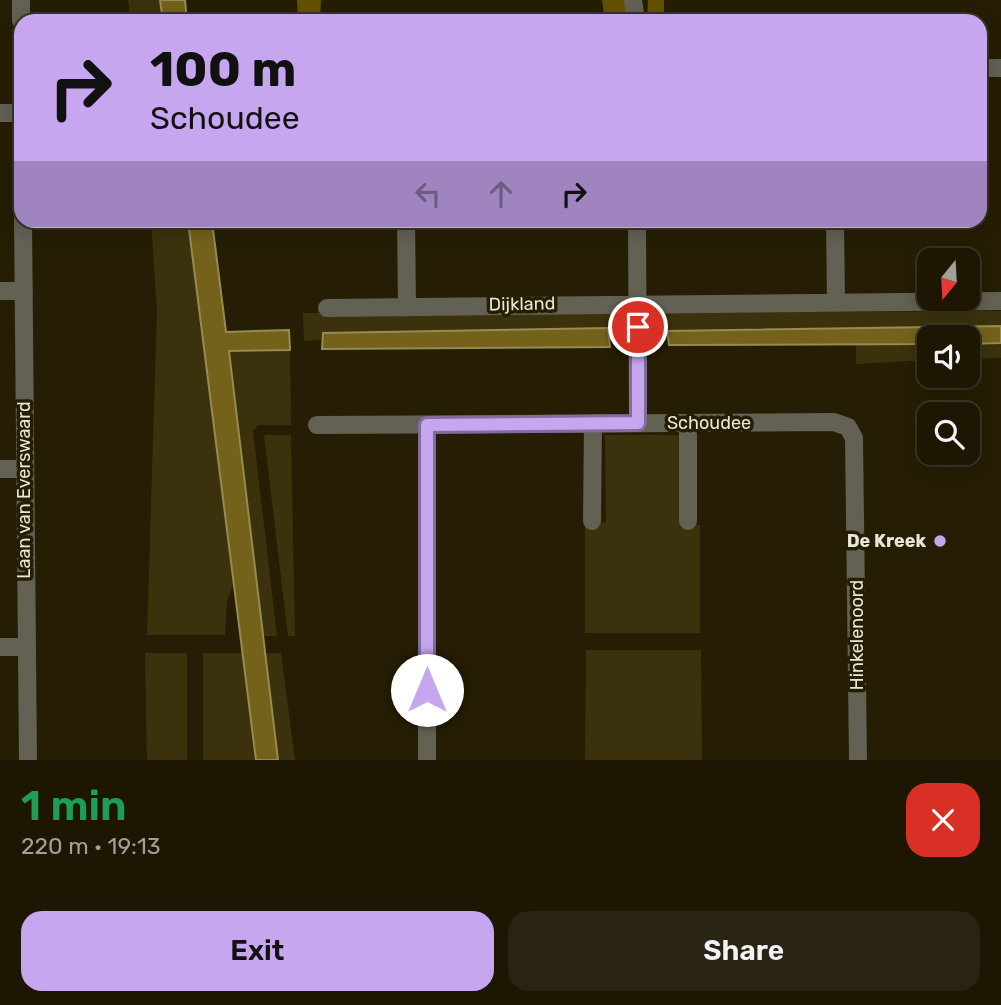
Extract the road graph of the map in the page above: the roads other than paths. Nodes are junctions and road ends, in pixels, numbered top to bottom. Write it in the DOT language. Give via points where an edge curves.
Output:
graph roads {
  1 [pos="23,228"];
  2 [pos="406,228"];
  3 [pos="638,228"];
  4 [pos="835,228"];
  5 [pos="24,290"];
  6 [pos="0,291"];
  7 [pos="1001,301"];
  8 [pos="836,302"];
  9 [pos="638,303"];
  10 [pos="407,306"];
  11 [pos="327,308"];
  12 [pos="593,423"];
  13 [pos="638,423"];
  14 [pos="688,423"];
  15 [pos="317,425"];
  16 [pos="427,425"];
  17 [pos="848,427"];
  18 [pos="0,469"];
  19 [pos="24,469"];
  20 [pos="593,521"];
  21 [pos="688,521"];
  22 [pos="0,647"];
  23 [pos="25,647"];
  24 [pos="28,760"];
  25 [pos="427,760"];
  26 [pos="858,760"];
  1 -- 5 [label="street, Laan van Everswaard"];
  2 -- 10 [label="street"];
  3 -- 9 [label="street"];
  4 -- 8 [label="street"];
  5 -- 6 [label="street"];
  5 -- 19 [label="street, Laan van Everswaard"];
  7 -- 8 [label="street, Dijkland"];
  8 -- 9 [label="street, Dijkland"];
  9 -- 10 [label="street, Dijkland"];
  9 -- 13 [label="street"];
  10 -- 11 [label="street, Dijkland"];
  12 -- 13 [label="street, Schoudee"];
  12 -- 16 [label="street, Schoudee"];
  12 -- 20 [label="street"];
  13 -- 14 [label="street, Schoudee"];
  14 -- 17 [label="street, Schoudee" via="834,422"];
  14 -- 21 [label="street"];
  15 -- 16 [label="street, Schoudee"];
  16 -- 25 [label="street"];
  17 -- 26 [label="street, Hinkelenoord" via="854,438"];
  18 -- 19 [label="street"];
  19 -- 23 [label="street, Laan van Everswaard"];
  22 -- 23 [label="street"];
  23 -- 24 [label="street, Laan van Everswaard"];
}
